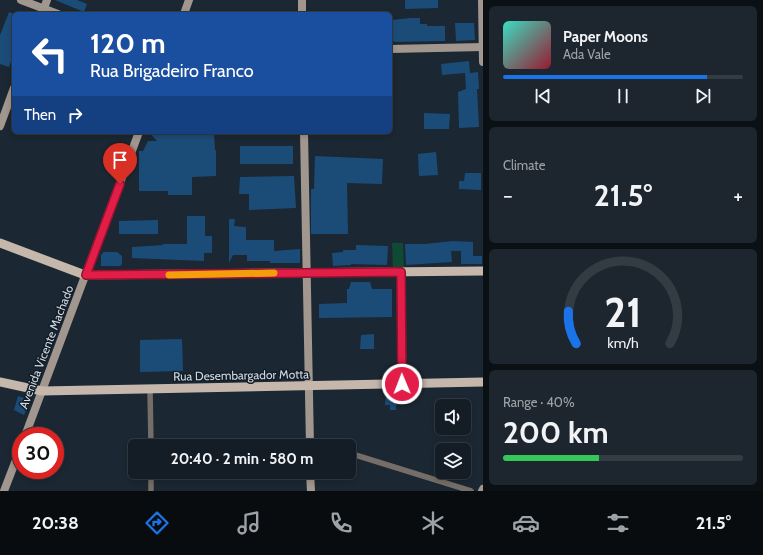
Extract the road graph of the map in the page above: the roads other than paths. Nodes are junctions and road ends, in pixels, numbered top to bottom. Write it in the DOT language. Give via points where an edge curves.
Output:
graph roads {
  1 [pos="21,0"];
  2 [pos="47,0"];
  3 [pos="189,0"];
  4 [pos="302,0"];
  5 [pos="482,0"];
  6 [pos="43,11"];
  7 [pos="185,12"];
  8 [pos="302,12"];
  9 [pos="483,47"];
  10 [pos="392,49"];
  11 [pos="483,62"];
  12 [pos="12,93"];
  13 [pos="1,120"];
  14 [pos="138,134"];
  15 [pos="304,134"];
  16 [pos="0,243"];
  17 [pos="483,271"];
  18 [pos="401,272"];
  19 [pos="307,273"];
  20 [pos="86,275"];
  21 [pos="0,382"];
  22 [pos="483,382"];
  23 [pos="402,384"];
  24 [pos="309,385"];
  25 [pos="150,389"];
  26 [pos="42,391"];
  27 [pos="28,427"];
  28 [pos="151,439"];
  29 [pos="310,439"];
  30 [pos="356,455"];
  31 [pos="12,470"];
  32 [pos="151,479"];
  33 [pos="310,479"];
  34 [pos="4,491"];
  35 [pos="151,491"];
  36 [pos="311,491"];
  37 [pos="471,491"];
  1 -- 6 [label="street"];
  2 -- 6 [label="street"];
  3 -- 7 [label="street"];
  4 -- 8 [label="street"];
  5 -- 9 [label="street"];
  9 -- 10 [label="street"];
  9 -- 11 [label="street"];
  12 -- 13 [label="street"];
  14 -- 20 [label="street, Avenida Vicente Machado"];
  15 -- 19 [label="street"];
  16 -- 20 [label="main road"];
  17 -- 18 [label="main road"];
  18 -- 19 [label="main road"];
  18 -- 23 [label="street"];
  19 -- 20 [label="main road"];
  19 -- 24 [label="street"];
  20 -- 26 [label="street, Avenida Vicente Machado"];
  21 -- 26 [label="main road, Rua Desembargador Motta"];
  22 -- 23 [label="main road, Rua Desembargador Motta"];
  23 -- 24 [label="main road, Rua Desembargador Motta"];
  24 -- 25 [label="main road, Rua Desembargador Motta"];
  24 -- 29 [label="street"];
  25 -- 26 [label="main road, Rua Desembargador Motta"];
  25 -- 28 [label="street"];
  26 -- 27 [label="street, Avenida Vicente Machado"];
  30 -- 37 [label="street"];
  31 -- 34 [label="street"];
  32 -- 35 [label="street"];
  33 -- 36 [label="street"];
}
